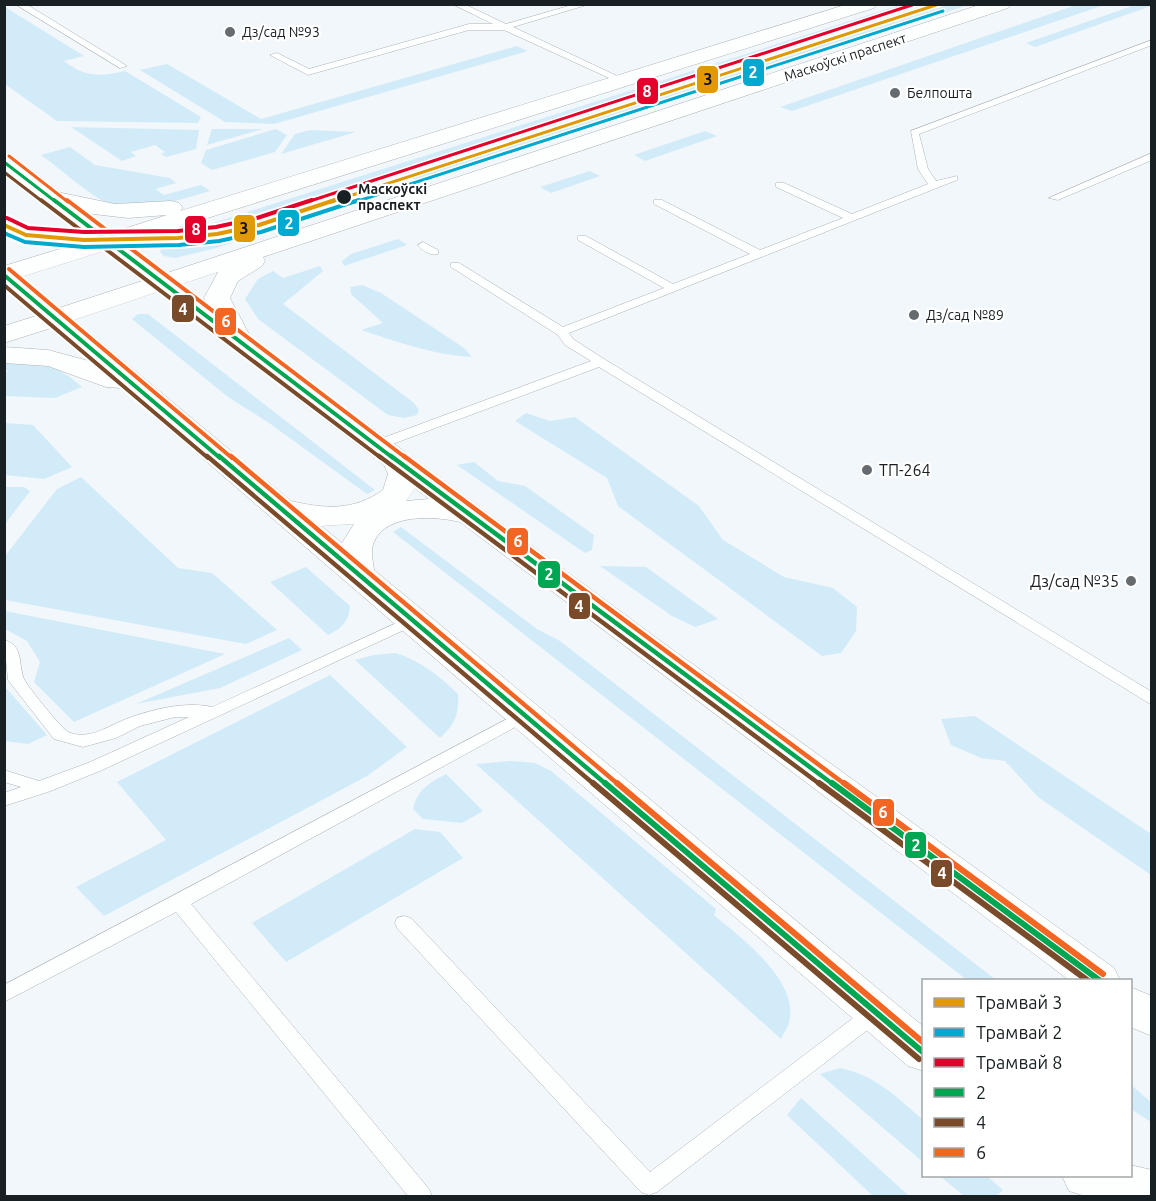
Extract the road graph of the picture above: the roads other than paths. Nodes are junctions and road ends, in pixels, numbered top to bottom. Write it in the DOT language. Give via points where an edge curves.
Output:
graph roads {
  1 [pos="20,4"];
  2 [pos="456,4"];
  3 [pos="586,4"];
  4 [pos="868,4"];
  5 [pos="1002,4"];
  6 [pos="505,27"];
  7 [pos="1152,42"];
  8 [pos="274,55"];
  9 [pos="123,66"];
  10 [pos="624,81"];
  11 [pos="1152,156"];
  12 [pos="4,162"];
  13 [pos="953,178"];
  14 [pos="780,185"];
  15 [pos="934,186"];
  16 [pos="37,187"];
  17 [pos="1054,198"];
  18 [pos="238,201"];
  19 [pos="658,202"];
  20 [pos="852,218"];
  21 [pos="309,235"];
  22 [pos="582,238"];
  23 [pos="108,243"];
  24 [pos="423,245"];
  25 [pos="434,252"];
  26 [pos="759,254"];
  27 [pos="455,265"];
  28 [pos="4,274"];
  29 [pos="162,284"];
  30 [pos="672,288"];
  31 [pos="57,318"];
  32 [pos="562,332"];
  33 [pos="4,335"];
  34 [pos="242,344"];
  35 [pos="4,355"];
  36 [pos="600,362"];
  37 [pos="140,391"];
  38 [pos="387,452"];
  39 [pos="277,507"];
  40 [pos="474,518"];
  41 [pos="357,575"];
  42 [pos="412,621"];
  43 [pos="4,645"];
  44 [pos="10,679"];
  45 [pos="1152,700"];
  46 [pos="217,710"];
  47 [pos="524,715"];
  48 [pos="4,776"];
  49 [pos="42,788"];
  50 [pos="4,800"];
  51 [pos="179,902"];
  52 [pos="404,923"];
  53 [pos="1096,979"];
  54 [pos="4,994"];
  55 [pos="1132,1005"];
  56 [pos="876,1012"];
  57 [pos="1152,1019"];
  58 [pos="922,1051"];
  59 [pos="1070,1177"];
  60 [pos="1090,1177"];
  61 [pos="1152,1191"];
  62 [pos="421,1197"];
  63 [pos="1094,1197"];
  1 -- 9 [label="lane"];
  2 -- 6 [label="lane"];
  3 -- 6 [label="lane"];
  4 -- 10 [label="main road"];
  5 -- 21 [label="main road, Маскоўскі праспект"];
  6 -- 8 [label="lane" via="469,27 308,72"];
  6 -- 10 [label="lane"];
  7 -- 15 [label="lane" via="914,133 923,169"];
  10 -- 18 [label="main road"];
  11 -- 17 [label="lane"];
  12 -- 16 [label="main road"];
  13 -- 15 [label="lane"];
  14 -- 20 [label="lane"];
  15 -- 20 [label="lane"];
  16 -- 18 [label="main road" via="76,205 124,213"];
  16 -- 23 [label="main road"];
  18 -- 23 [label="main road"];
  19 -- 26 [label="lane"];
  20 -- 26 [label="lane"];
  21 -- 29 [label="main road, Маскоўскі праспект"];
  21 -- 34 [label="main road" via="227,277 217,298"];
  22 -- 30 [label="lane"];
  23 -- 28 [label="main road"];
  23 -- 29 [label="main road"];
  24 -- 25 [label="lane"];
  26 -- 30 [label="lane"];
  27 -- 32 [label="lane"];
  28 -- 31 [label="main road"];
  29 -- 31 [label="main road, Маскоўскі праспект"];
  29 -- 34 [label="main road"];
  30 -- 32 [label="lane"];
  31 -- 33 [label="main road, Маскоўскі праспект"];
  31 -- 37 [label="main road"];
  32 -- 36 [label="lane" via="569,342"];
  34 -- 38 [label="main road"];
  35 -- 37 [label="main road" via="28,353 59,358"];
  36 -- 38 [label="lane"];
  36 -- 45 [label="lane"];
  37 -- 39 [label="main road"];
  38 -- 39 [label="main road" via="403,469 404,480 390,500 376,508 327,517"];
  38 -- 40 [label="main road"];
  39 -- 41 [label="main road"];
  40 -- 41 [label="main road" via="431,508 385,518 363,533 358,542"];
  40 -- 53 [label="main road"];
  41 -- 42 [label="main road"];
  42 -- 46 [label="lane"];
  42 -- 47 [label="main road"];
  43 -- 44 [label="lane" via="13,655"];
  44 -- 46 [label="lane" via="60,735 83,741 175,712"];
  46 -- 49 [label="lane"];
  47 -- 51 [label="lane"];
  47 -- 56 [label="main road"];
  48 -- 49 [label="lane"];
  49 -- 50 [label="lane"];
  51 -- 54 [label="lane"];
  51 -- 62 [label="lane"];
  52 -- 56 [label="lane" via="649,1185"];
  55 -- 57 [label="main road"];
  56 -- 58 [label="main road"];
  59 -- 63 [label="main road"];
  60 -- 61 [label="main road"];
}
